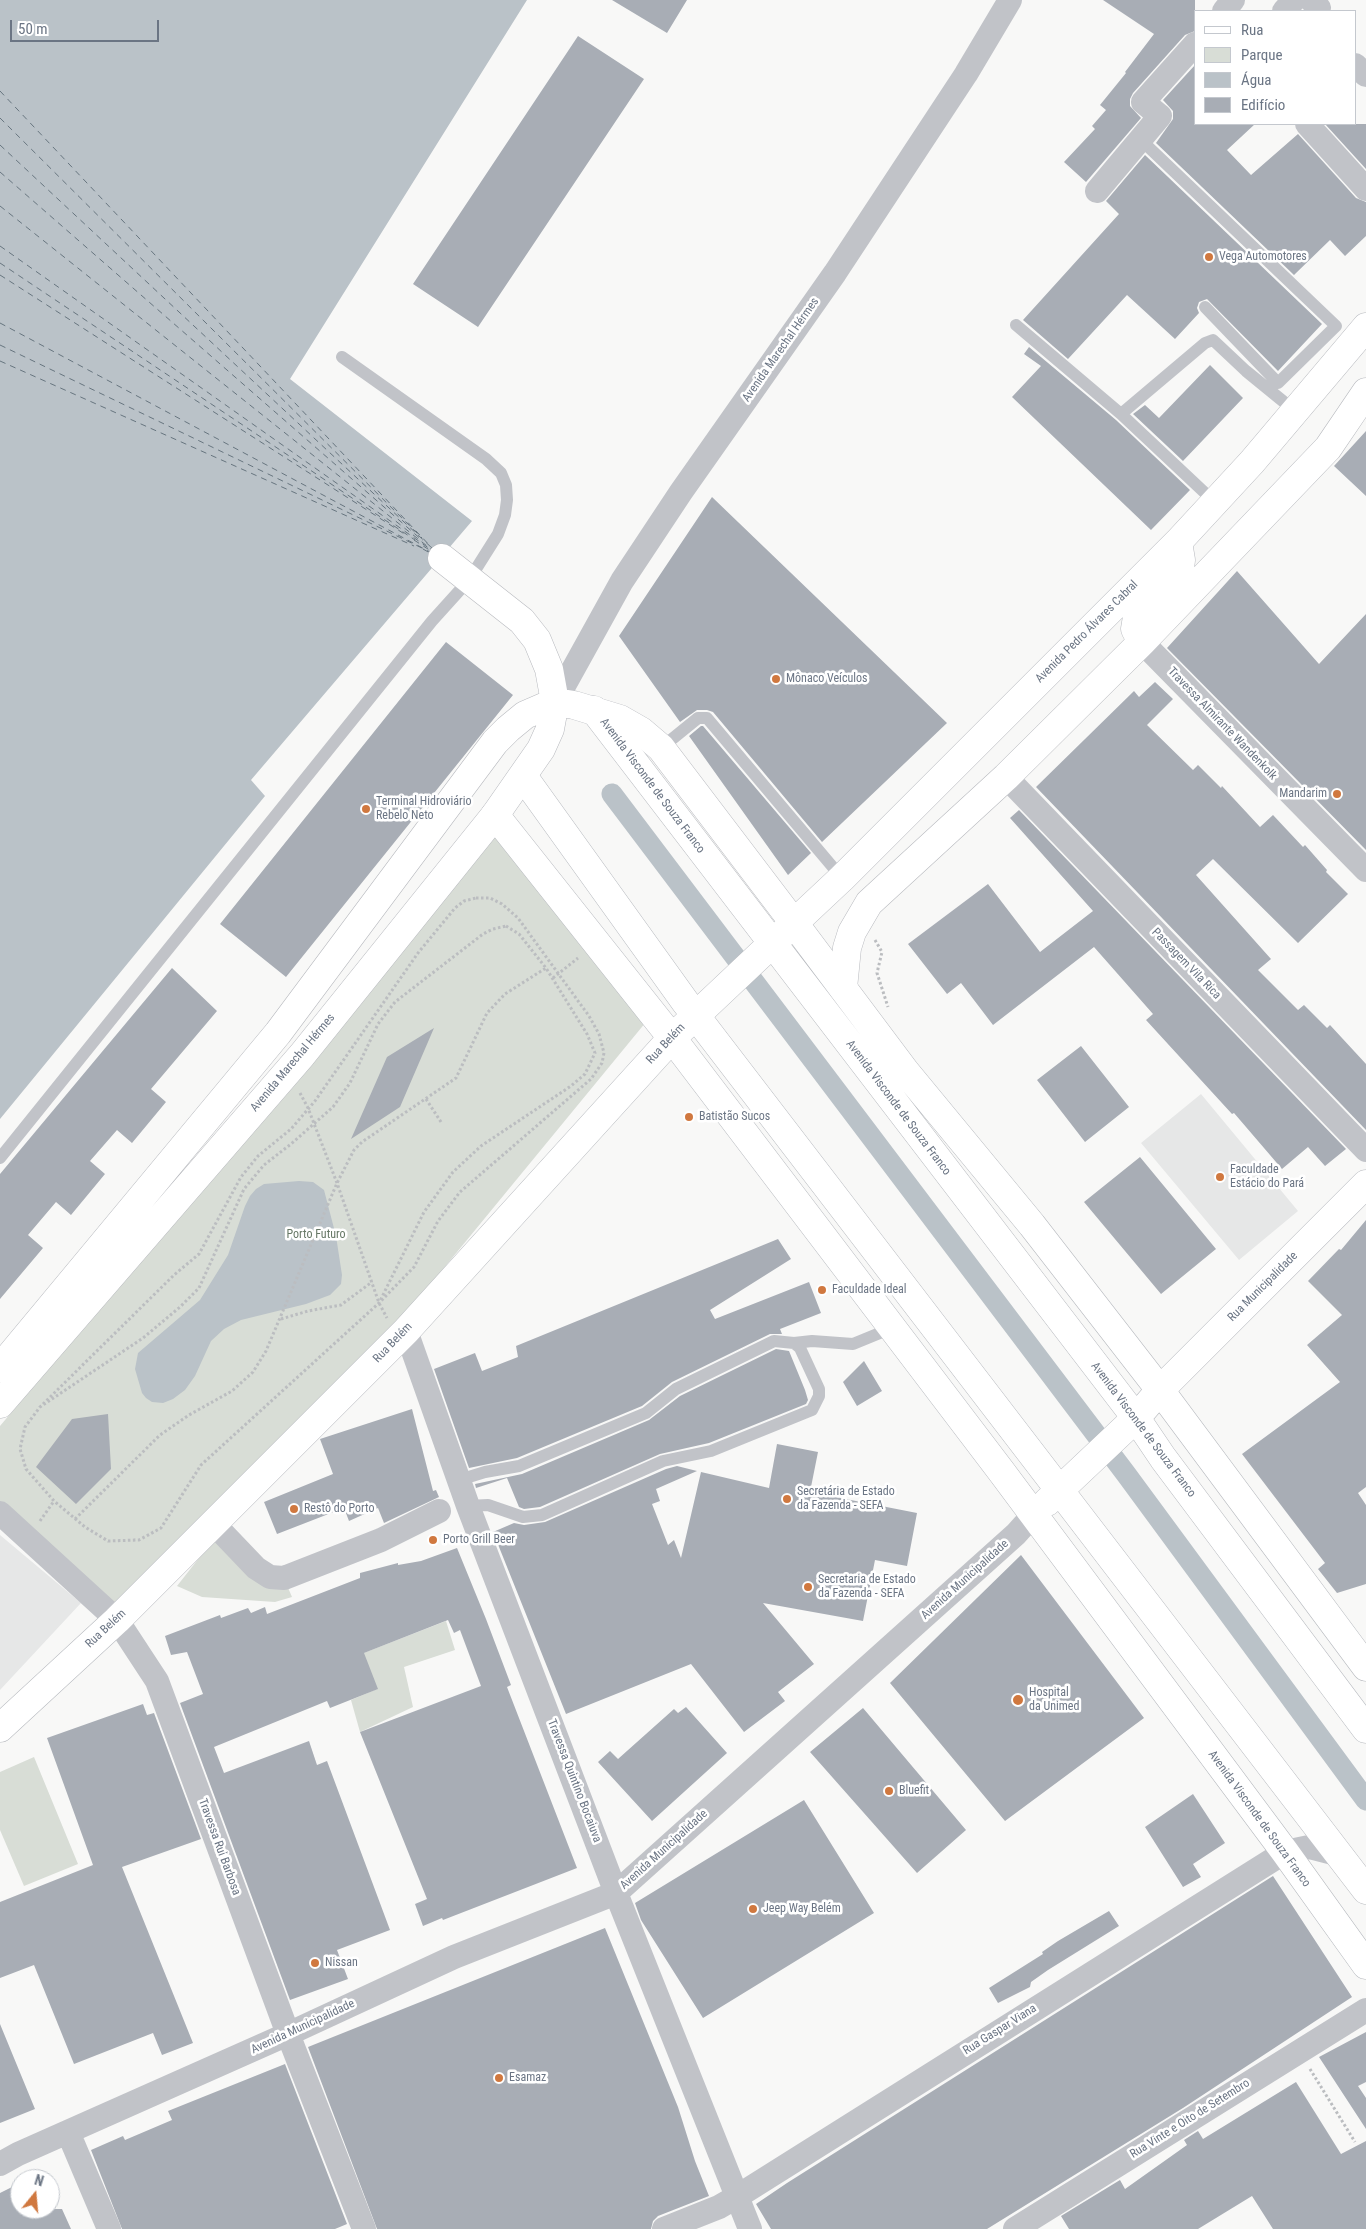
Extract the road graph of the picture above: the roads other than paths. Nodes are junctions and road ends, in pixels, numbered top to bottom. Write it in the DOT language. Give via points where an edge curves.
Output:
graph roads {
  1 [pos="1010,0"];
  2 [pos="1233,0"];
  3 [pos="1294,0"];
  4 [pos="1311,0"];
  5 [pos="1225,10"];
  6 [pos="1285,10"];
  7 [pos="1318,10"];
  8 [pos="1194,45"];
  9 [pos="1356,66"];
  10 [pos="1366,75"];
  11 [pos="1308,125"];
  12 [pos="1140,139"];
  13 [pos="1366,188"];
  14 [pos="1096,192"];
  15 [pos="1205,307"];
  16 [pos="1016,325"];
  17 [pos="1366,327"];
  18 [pos="342,357"];
  19 [pos="1366,392"];
  20 [pos="1295,411"];
  21 [pos="1121,414"];
  22 [pos="1204,492"];
  23 [pos="1178,542"];
  24 [pos="442,558"];
  25 [pos="469,580"];
  26 [pos="1142,642"];
  27 [pos="556,702"];
  28 [pos="594,710"];
  29 [pos="661,748"];
  30 [pos="523,776"];
  31 [pos="1006,777"];
  32 [pos="495,815"];
  33 [pos="1366,870"];
  34 [pos="842,878"];
  35 [pos="794,923"];
  36 [pos="765,951"];
  37 [pos="844,988"];
  38 [pos="695,1014"];
  39 [pos="278,1034"];
  40 [pos="672,1038"];
  41 [pos="302,1055"];
  42 [pos="1366,1150"];
  43 [pos="0,1158"];
  44 [pos="945,1170"];
  45 [pos="1366,1184"];
  46 [pos="1032,1225"];
  47 [pos="396,1324"];
  48 [pos="892,1328"];
  49 [pos="794,1343"];
  50 [pos="0,1368"];
  51 [pos="1160,1390"];
  52 [pos="0,1404"];
  53 [pos="1130,1424"];
  54 [pos="459,1480"];
  55 [pos="1060,1490"];
  56 [pos="468,1506"];
  57 [pos="439,1511"];
  58 [pos="0,1513"];
  59 [pos="1033,1515"];
  60 [pos="213,1524"];
  61 [pos="117,1620"];
  62 [pos="1366,1667"];
  63 [pos="0,1728"];
  64 [pos="1366,1729"];
  65 [pos="1285,1852"];
  66 [pos="1340,1855"];
  67 [pos="1366,1890"];
  68 [pos="616,1893"];
  69 [pos="1366,1965"];
  70 [pos="1366,2010"];
  71 [pos="288,2034"];
  72 [pos="68,2132"];
  73 [pos="0,2164"];
  74 [pos="738,2196"];
  75 [pos="358,2227"];
  76 [pos="108,2229"];
  77 [pos="664,2229"];
  78 [pos="750,2229"];
  79 [pos="1015,2229"];
  1 -- 27 [label="street, Avenida Marechal Hérmes" via="966,74 836,273 622,580"];
  2 -- 5 [label="street"];
  3 -- 6 [label="street"];
  4 -- 7 [label="street"];
  8 -- 12 [label="street" via="1143,102 1160,116"];
  9 -- 10 [label="street"];
  11 -- 13 [label="street"];
  12 -- 14 [label="street"];
  12 -- 15 [label="lane" via="1336,326 1278,384"];
  16 -- 21 [label="lane"];
  17 -- 20 [label="main road, Avenida Pedro Álvares Cabral"];
  18 -- 25 [label="lane" via="486,458 501,473 506,484 505,515 498,534"];
  19 -- 26 [label="main road" via="1328,448"];
  20 -- 21 [label="lane" via="1213,340 1205,343"];
  20 -- 23 [label="main road, Avenida Pedro Álvares Cabral"];
  21 -- 22 [label="lane"];
  23 -- 26 [label="main road" via="1180,568 1137,617 1135,629"];
  23 -- 34 [label="main road, Avenida Pedro Álvares Cabral"];
  24 -- 25 [label="main road"];
  25 -- 27 [label="main road" via="522,621 537,640 549,669"];
  25 -- 43 [label="lane" via="432,621"];
  26 -- 31 [label="main road"];
  26 -- 33 [label="street, Travessa Almirante Wandenkolk"];
  27 -- 28 [label="main road"];
  27 -- 30 [label="main road, Avenida Marechal Hérmes" via="544,743"];
  27 -- 39 [label="main road" via="525,715 495,742"];
  28 -- 29 [label="main road, Avenida Visconde de Souza Franco" via="620,719"];
  28 -- 36 [label="main road, Avenida Visconde de Souza Franco"];
  29 -- 34 [label="lane" via="698,718 707,718"];
  29 -- 35 [label="main road, Avenida Visconde de Souza Franco"];
  30 -- 32 [label="main road, Avenida Marechal Hérmes"];
  30 -- 38 [label="main road"];
  31 -- 37 [label="main road" via="869,903 852,932 847,948"];
  31 -- 42 [label="street, Passagem Vila Rica"];
  32 -- 40 [label="main road, Avenida Visconde de Souza Franco"];
  32 -- 41 [label="main road, Avenida Marechal Hérmes"];
  34 -- 35 [label="main road, Avenida Pedro Álvares Cabral"];
  35 -- 36 [label="main road, Avenida Pedro Álvares Cabral"];
  35 -- 37 [label="main road, Avenida Visconde de Souza Franco"];
  36 -- 38 [label="main road, Rua Belém"];
  36 -- 44 [label="main road, Avenida Visconde de Souza Franco"];
  37 -- 46 [label="main road, Avenida Visconde de Souza Franco" via="905,1071"];
  38 -- 40 [label="main road, Rua Belém"];
  38 -- 55 [label="main road"];
  39 -- 41 [label="main road"];
  39 -- 50 [label="main road"];
  40 -- 47 [label="main road, Rua Belém"];
  40 -- 48 [label="main road, Avenida Visconde de Souza Franco"];
  41 -- 52 [label="main road, Avenida Marechal Hérmes"];
  44 -- 46 [label="main road"];
  44 -- 53 [label="main road, Avenida Visconde de Souza Franco"];
  45 -- 51 [label="main road, Rua Municipalidade"];
  46 -- 51 [label="main road, Avenida Visconde de Souza Franco"];
  47 -- 54 [label="street, Travessa Quintino Bocaiuva"];
  47 -- 60 [label="main road, Rua Belém"];
  48 -- 49 [label="lane" via="853,1344"];
  48 -- 59 [label="main road, Avenida Visconde de Souza Franco"];
  49 -- 54 [label="lane" via="774,1341 676,1389 646,1413 519,1466"];
  49 -- 56 [label="lane" via="800,1348 819,1389 812,1410 711,1451 663,1461 542,1515 523,1517 488,1505"];
  51 -- 53 [label="main road, Avenida Municipalidade"];
  51 -- 62 [label="main road, Avenida Visconde de Souza Franco"];
  53 -- 55 [label="main road, Avenida Municipalidade"];
  53 -- 64 [label="main road, Avenida Visconde de Souza Franco" via="1163,1458"];
  54 -- 56 [label="street, Travessa Quintino Bocaiuva"];
  55 -- 59 [label="main road, Avenida Municipalidade"];
  55 -- 66 [label="main road"];
  56 -- 68 [label="street, Travessa Quintino Bocaiuva"];
  57 -- 60 [label="street" via="381,1540 284,1578 270,1577 256,1568"];
  58 -- 61 [label="street, Travessa Rui Barbosa"];
  59 -- 65 [label="main road, Avenida Visconde de Souza Franco"];
  59 -- 68 [label="street, Avenida Municipalidade" via="1016,1534"];
  60 -- 61 [label="main road, Rua Belém"];
  61 -- 63 [label="main road, Rua Belém"];
  61 -- 71 [label="street, Travessa Rui Barbosa" via="157,1681"];
  65 -- 66 [label="street, Rua Gaspar Viana" via="1309,1847"];
  65 -- 69 [label="main road, Avenida Visconde de Souza Franco"];
  65 -- 74 [label="street, Rua Gaspar Viana"];
  66 -- 67 [label="main road"];
  68 -- 71 [label="street, Avenida Municipalidade" via="454,1957"];
  68 -- 74 [label="street, Travessa Quintino Bocaiuva"];
  70 -- 79 [label="street, Rua Vinte e Oito de Setembro"];
  71 -- 72 [label="street, Avenida Municipalidade"];
  71 -- 75 [label="street, Travessa Rui Barbosa"];
  72 -- 73 [label="street, Avenida Municipalidade"];
  72 -- 76 [label="street"];
  74 -- 77 [label="street, Rua Gaspar Viana"];
  74 -- 78 [label="street, Travessa Quintino Bocaiuva"];
}
